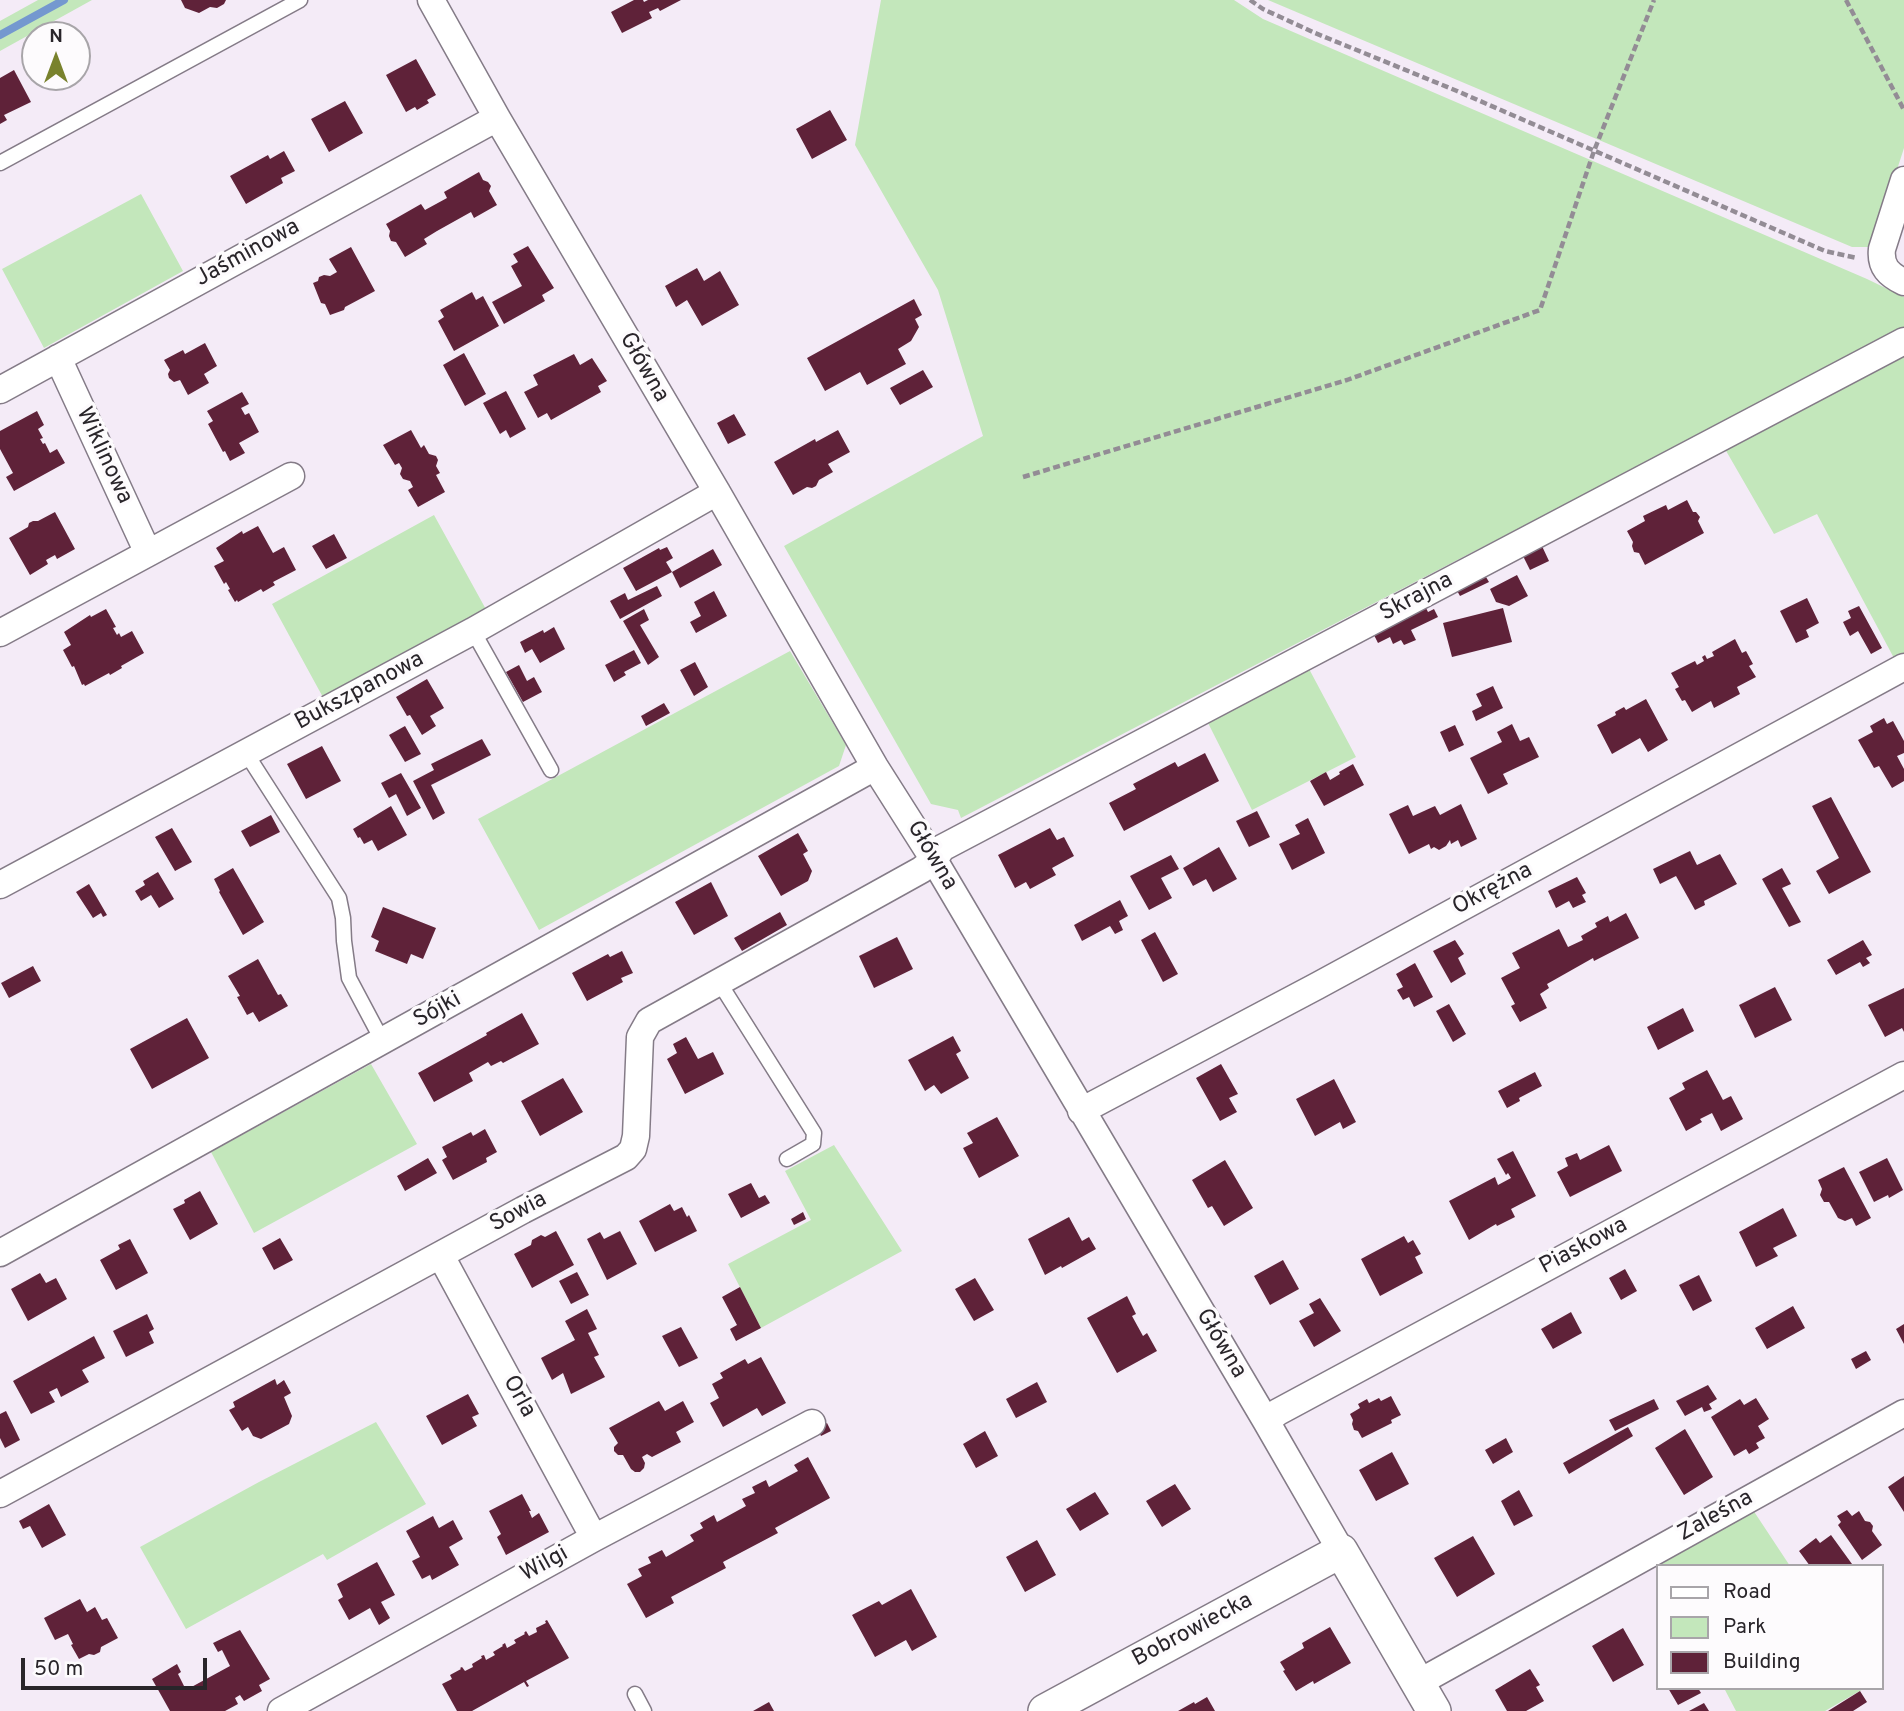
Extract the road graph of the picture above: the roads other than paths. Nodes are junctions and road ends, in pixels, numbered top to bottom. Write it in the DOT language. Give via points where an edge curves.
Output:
graph roads {
  1 [pos="300,0"];
  2 [pos="431,0"];
  3 [pos="497,118"];
  4 [pos="0,163"];
  5 [pos="1904,180"];
  6 [pos="1904,282"];
  7 [pos="1904,341"];
  8 [pos="58,358"];
  9 [pos="0,390"];
  10 [pos="291,476"];
  11 [pos="717,492"];
  12 [pos="148,553"];
  13 [pos="473,631"];
  14 [pos="0,633"];
  15 [pos="1904,667"];
  16 [pos="246,753"];
  17 [pos="875,766"];
  18 [pos="551,770"];
  19 [pos="934,860"];
  20 [pos="0,885"];
  21 [pos="719,982"];
  22 [pos="383,1042"];
  23 [pos="1904,1075"];
  24 [pos="1081,1111"];
  25 [pos="787,1159"];
  26 [pos="0,1253"];
  27 [pos="441,1256"];
  28 [pos="1904,1413"];
  29 [pos="1266,1421"];
  30 [pos="812,1423"];
  31 [pos="0,1494"];
  32 [pos="594,1538"];
  33 [pos="1341,1551"];
  34 [pos="1418,1683"];
  35 [pos="635,1694"];
  36 [pos="318,1702"];
  37 [pos="281,1711"];
  38 [pos="644,1711"];
  39 [pos="1045,1711"];
  40 [pos="1434,1711"];
  1 -- 4 [label="lane"];
  2 -- 3 [label="street, Główna"];
  3 -- 8 [label="street, Jaśminowa"];
  3 -- 11 [label="street, Główna"];
  5 -- 6 [label="street" via="1882,249 1882,264"];
  7 -- 19 [label="street, Skrajna" via="942,848"];
  8 -- 9 [label="street, Jaśminowa"];
  8 -- 12 [label="street, Wiklinowa"];
  10 -- 12 [label="street"];
  11 -- 13 [label="street, Bukszpanowa"];
  11 -- 17 [label="street, Główna"];
  12 -- 14 [label="street"];
  13 -- 16 [label="street, Bukszpanowa"];
  13 -- 18 [label="lane"];
  15 -- 24 [label="street, Okrężna"];
  16 -- 20 [label="street, Bukszpanowa"];
  16 -- 22 [label="lane" via="339,898 349,978"];
  17 -- 19 [label="street, Główna"];
  17 -- 22 [label="street, Sójki"];
  19 -- 21 [label="street, Sowia"];
  19 -- 24 [label="street, Główna"];
  21 -- 25 [label="lane" via="814,1133 813,1144"];
  21 -- 27 [label="street, Sowia" via="649,1021 640,1037 636,1136 626,1157"];
  22 -- 26 [label="street, Sójki"];
  23 -- 29 [label="street, Piaskowa"];
  24 -- 29 [label="street, Główna"];
  27 -- 31 [label="street, Sowia"];
  27 -- 32 [label="street, Orla"];
  28 -- 34 [label="street, Zaleśna"];
  29 -- 33 [label="street, Główna"];
  30 -- 32 [label="street, Wilgi"];
  32 -- 36 [label="street, Wilgi"];
  33 -- 34 [label="street, Główna"];
  33 -- 39 [label="street, Bobrowiecka"];
  34 -- 40 [label="street, Główna"];
  35 -- 38 [label="lane"];
  36 -- 37 [label="street, Wilgi"];
}
